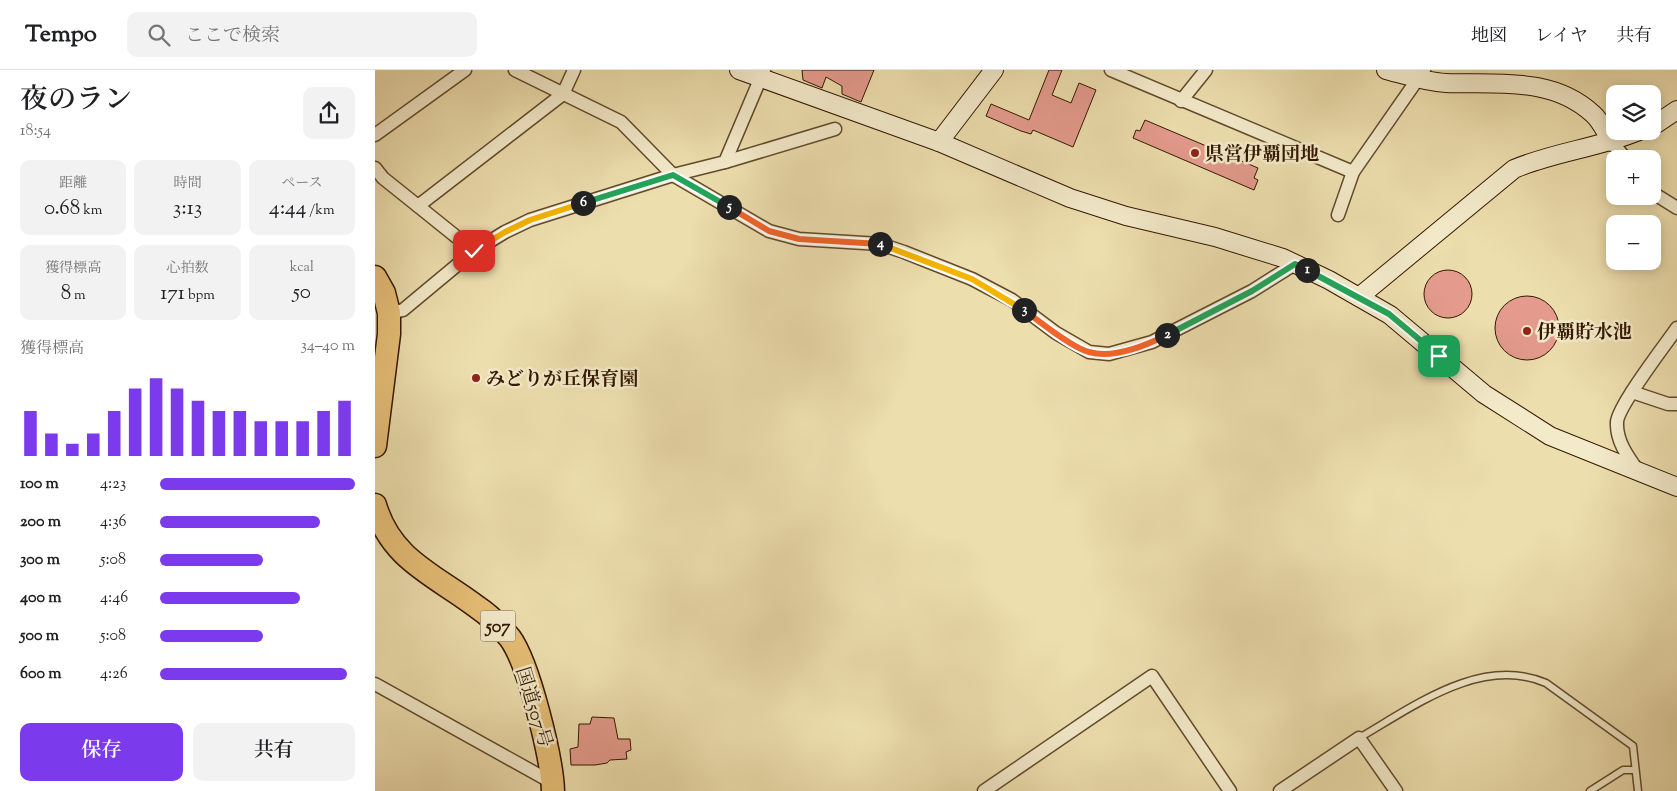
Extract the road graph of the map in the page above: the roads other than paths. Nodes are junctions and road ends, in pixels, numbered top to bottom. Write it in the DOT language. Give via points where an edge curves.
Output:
graph roads {
  1 [pos="465,70"];
  2 [pos="515,70"];
  3 [pos="574,70"];
  4 [pos="739,70"];
  5 [pos="994,70"];
  6 [pos="1111,70"];
  7 [pos="1206,70"];
  8 [pos="1386,70"];
  9 [pos="762,74"];
  10 [pos="1421,74"];
  11 [pos="563,94"];
  12 [pos="1181,101"];
  13 [pos="1677,110"];
  14 [pos="1661,121"];
  15 [pos="835,129"];
  16 [pos="375,135"];
  17 [pos="1617,140"];
  18 [pos="939,142"];
  19 [pos="1612,142"];
  20 [pos="1618,150"];
  21 [pos="725,162"];
  22 [pos="375,168"];
  23 [pos="1353,172"];
  24 [pos="673,175"];
  25 [pos="1661,198"];
  26 [pos="418,206"];
  27 [pos="1677,208"];
  28 [pos="1338,216"];
  29 [pos="474,251"];
  30 [pos="1295,264"];
  31 [pos="375,277"];
  32 [pos="1359,297"];
  33 [pos="389,313"];
  34 [pos="1677,328"];
  35 [pos="379,376"];
  36 [pos="1632,392"];
  37 [pos="1677,404"];
  38 [pos="375,446"];
  39 [pos="1638,471"];
  40 [pos="1677,487"];
  41 [pos="375,505"];
  42 [pos="380,535"];
  43 [pos="375,684"];
  44 [pos="1359,738"];
  45 [pos="1635,770"];
  46 [pos="553,787"];
  47 [pos="984,791"];
  48 [pos="1231,791"];
  49 [pos="1280,791"];
  50 [pos="1396,791"];
  51 [pos="1590,791"];
  52 [pos="1638,791"];
  1 -- 16 [label="street"];
  2 -- 11 [label="street"];
  3 -- 11 [label="street"];
  4 -- 9 [label="street"];
  5 -- 18 [label="street"];
  6 -- 12 [label="street"];
  7 -- 12 [label="street"];
  8 -- 10 [label="street"];
  9 -- 18 [label="street"];
  9 -- 21 [label="street"];
  10 -- 19 [label="street" via="1443,82 1508,82 1543,88 1571,98 1594,114"];
  10 -- 23 [label="street"];
  11 -- 24 [label="street" via="621,122"];
  11 -- 26 [label="street"];
  12 -- 23 [label="street"];
  13 -- 14 [label="street"];
  15 -- 21 [label="street"];
  17 -- 19 [label="street"];
  18 -- 30 [label="street" via="1070,198 1127,216 1259,249"];
  19 -- 20 [label="street"];
  19 -- 32 [label="street" via="1535,160 1514,169"];
  21 -- 24 [label="street"];
  22 -- 26 [label="street"];
  23 -- 28 [label="street"];
  24 -- 29 [label="street" via="530,220"];
  24 -- 30 [label="street" via="769,231 799,239 881,244 972,279 1011,300 1089,352 1109,354 1152,342 1252,291"];
  25 -- 27 [label="street"];
  26 -- 29 [label="street"];
  29 -- 33 [label="street" via="403,310"];
  30 -- 32 [label="street"];
  31 -- 33 [label="highway" via="384,293"];
  32 -- 39 [label="street" via="1389,314 1484,394 1550,436"];
  33 -- 35 [label="highway"];
  34 -- 36 [label="street"];
  35 -- 38 [label="highway"];
  36 -- 37 [label="street"];
  36 -- 39 [label="street" via="1617,421 1622,448"];
  39 -- 40 [label="street"];
  41 -- 42 [label="highway, 国道507号 / 507"];
  42 -- 46 [label="highway, 国道507号 / 507" via="422,571 478,607 511,639 530,687 549,754"];
  43 -- 46 [label="street"];
  44 -- 45 [label="lane" via="1451,687 1503,676 1531,676 1546,683 1633,746"];
  44 -- 49 [label="street"];
  44 -- 50 [label="street"];
  45 -- 51 [label="lane" via="1623,770"];
  45 -- 52 [label="lane"];
  47 -- 48 [label="street" via="1152,676"];
}
